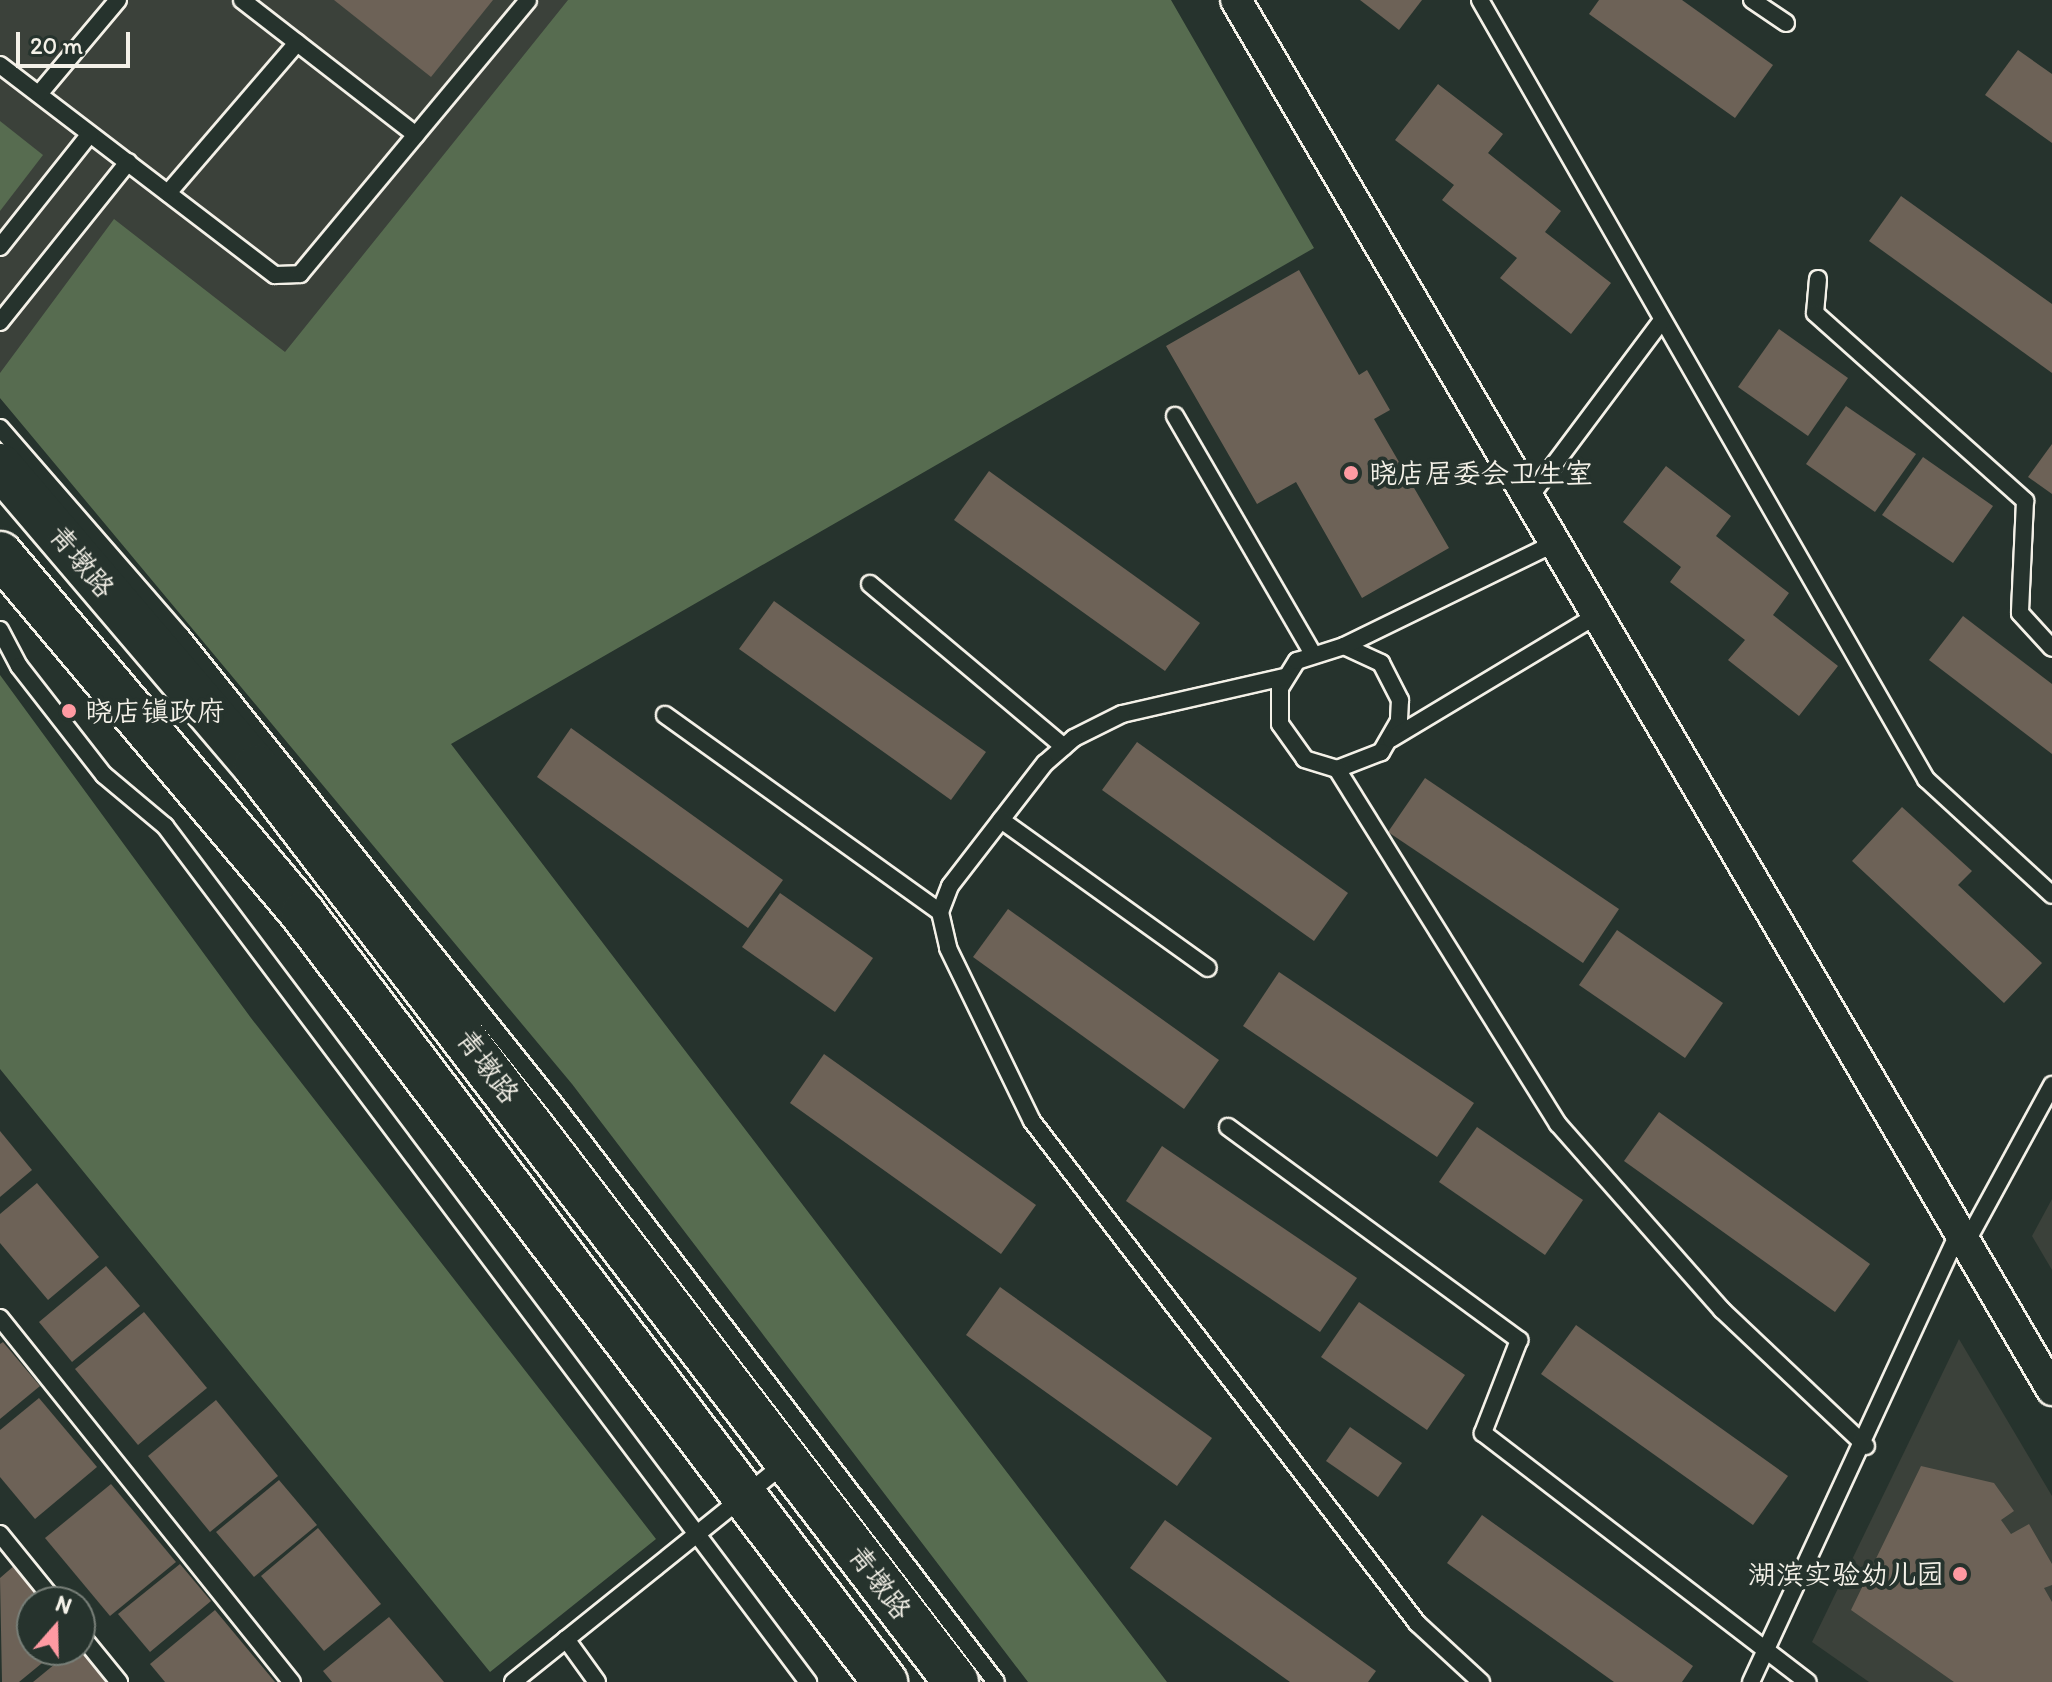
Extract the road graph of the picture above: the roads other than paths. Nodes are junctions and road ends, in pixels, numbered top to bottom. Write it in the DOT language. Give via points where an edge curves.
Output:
graph roads {
  1 [pos="118,0"];
  2 [pos="242,0"];
  3 [pos="528,0"];
  4 [pos="1236,0"];
  5 [pos="1480,0"];
  6 [pos="1752,0"];
  7 [pos="1786,23"];
  8 [pos="297,43"];
  9 [pos="0,65"];
  10 [pos="39,94"];
  11 [pos="90,134"];
  12 [pos="416,135"];
  13 [pos="128,162"];
  14 [pos="168,193"];
  15 [pos="0,247"];
  16 [pos="1818,279"];
  17 [pos="1662,320"];
  18 [pos="0,322"];
  19 [pos="1175,416"];
  20 [pos="0,428"];
  21 [pos="0,466"];
  22 [pos="1529,498"];
  23 [pos="1555,543"];
  24 [pos="0,554"];
  25 [pos="870,584"];
  26 [pos="1597,615"];
  27 [pos="0,630"];
  28 [pos="1344,646"];
  29 [pos="2052,648"];
  30 [pos="1312,652"];
  31 [pos="1284,677"];
  32 [pos="665,715"];
  33 [pos="1391,739"];
  34 [pos="1064,747"];
  35 [pos="1337,769"];
  36 [pos="1001,820"];
  37 [pos="2052,895"];
  38 [pos="940,912"];
  39 [pos="1208,968"];
  40 [pos="2052,1085"];
  41 [pos="1228,1127"];
  42 [pos="1962,1237"];
  43 [pos="0,1318"];
  44 [pos="2052,1390"];
  45 [pos="1866,1446"];
  46 [pos="788,1462"];
  47 [pos="743,1495"];
  48 [pos="694,1533"];
  49 [pos="0,1534"];
  50 [pos="42,1586"];
  51 [pos="566,1639"];
  52 [pos="1766,1651"];
  53 [pos="96,1654"];
  54 [pos="119,1682"];
  55 [pos="292,1682"];
  56 [pos="513,1682"];
  57 [pos="597,1682"];
  58 [pos="808,1682"];
  59 [pos="885,1682"];
  60 [pos="956,1682"];
  61 [pos="996,1682"];
  62 [pos="1481,1682"];
  63 [pos="1751,1682"];
  64 [pos="1808,1682"];
  1 -- 10 [label="lane"];
  2 -- 8 [label="lane"];
  3 -- 12 [label="lane"];
  4 -- 22 [label="street"];
  5 -- 17 [label="lane"];
  6 -- 7 [label="lane"];
  8 -- 12 [label="lane"];
  8 -- 14 [label="lane"];
  9 -- 10 [label="lane"];
  10 -- 11 [label="lane"];
  11 -- 13 [label="lane"];
  11 -- 15 [label="lane"];
  12 -- 14 [label="lane" via="300,274 275,275"];
  13 -- 14 [label="lane"];
  13 -- 18 [label="lane"];
  16 -- 29 [label="lane" via="1815,313 2025,501 2020,613"];
  17 -- 22 [label="lane"];
  17 -- 37 [label="lane" via="1926,779"];
  19 -- 30 [label="lane"];
  20 -- 61 [label="lane" via="181,636 551,1099"];
  21 -- 46 [label="main road, 青墩路" via="256,767"];
  22 -- 23 [label="street"];
  23 -- 26 [label="street"];
  23 -- 28 [label="lane"];
  24 -- 47 [label="main road, 青墩路" via="303,914"];
  25 -- 34 [label="lane"];
  26 -- 33 [label="lane"];
  26 -- 42 [label="street"];
  27 -- 48 [label="lane" via="19,666 104,775 165,826"];
  28 -- 30 [label="lane"];
  28 -- 33 [label="lane" via="1381,663 1393,680 1399,710"];
  30 -- 31 [label="lane"];
  31 -- 34 [label="lane" via="1122,714"];
  31 -- 35 [label="lane" via="1277,700 1285,738 1305,759"];
  32 -- 38 [label="lane"];
  33 -- 35 [label="lane" via="1368,761"];
  34 -- 36 [label="lane"];
  35 -- 45 [label="lane" via="1558,1124 1722,1310"];
  36 -- 38 [label="lane" via="950,886"];
  36 -- 39 [label="lane"];
  38 -- 62 [label="lane" via="948,948 1032,1121 1407,1611"];
  40 -- 42 [label="lane"];
  41 -- 52 [label="lane" via="1519,1340 1483,1433"];
  42 -- 44 [label="street"];
  42 -- 45 [label="lane"];
  43 -- 55 [label="lane"];
  45 -- 52 [label="lane"];
  46 -- 47 [label="lane"];
  46 -- 60 [label="main road, 青墩路"];
  47 -- 48 [label="lane"];
  47 -- 59 [label="main road, 青墩路"];
  48 -- 51 [label="lane"];
  48 -- 58 [label="lane"];
  49 -- 50 [label="lane"];
  51 -- 56 [label="lane"];
  51 -- 57 [label="lane"];
  52 -- 63 [label="lane"];
  52 -- 64 [label="lane"];
  53 -- 54 [label="lane"];
}
